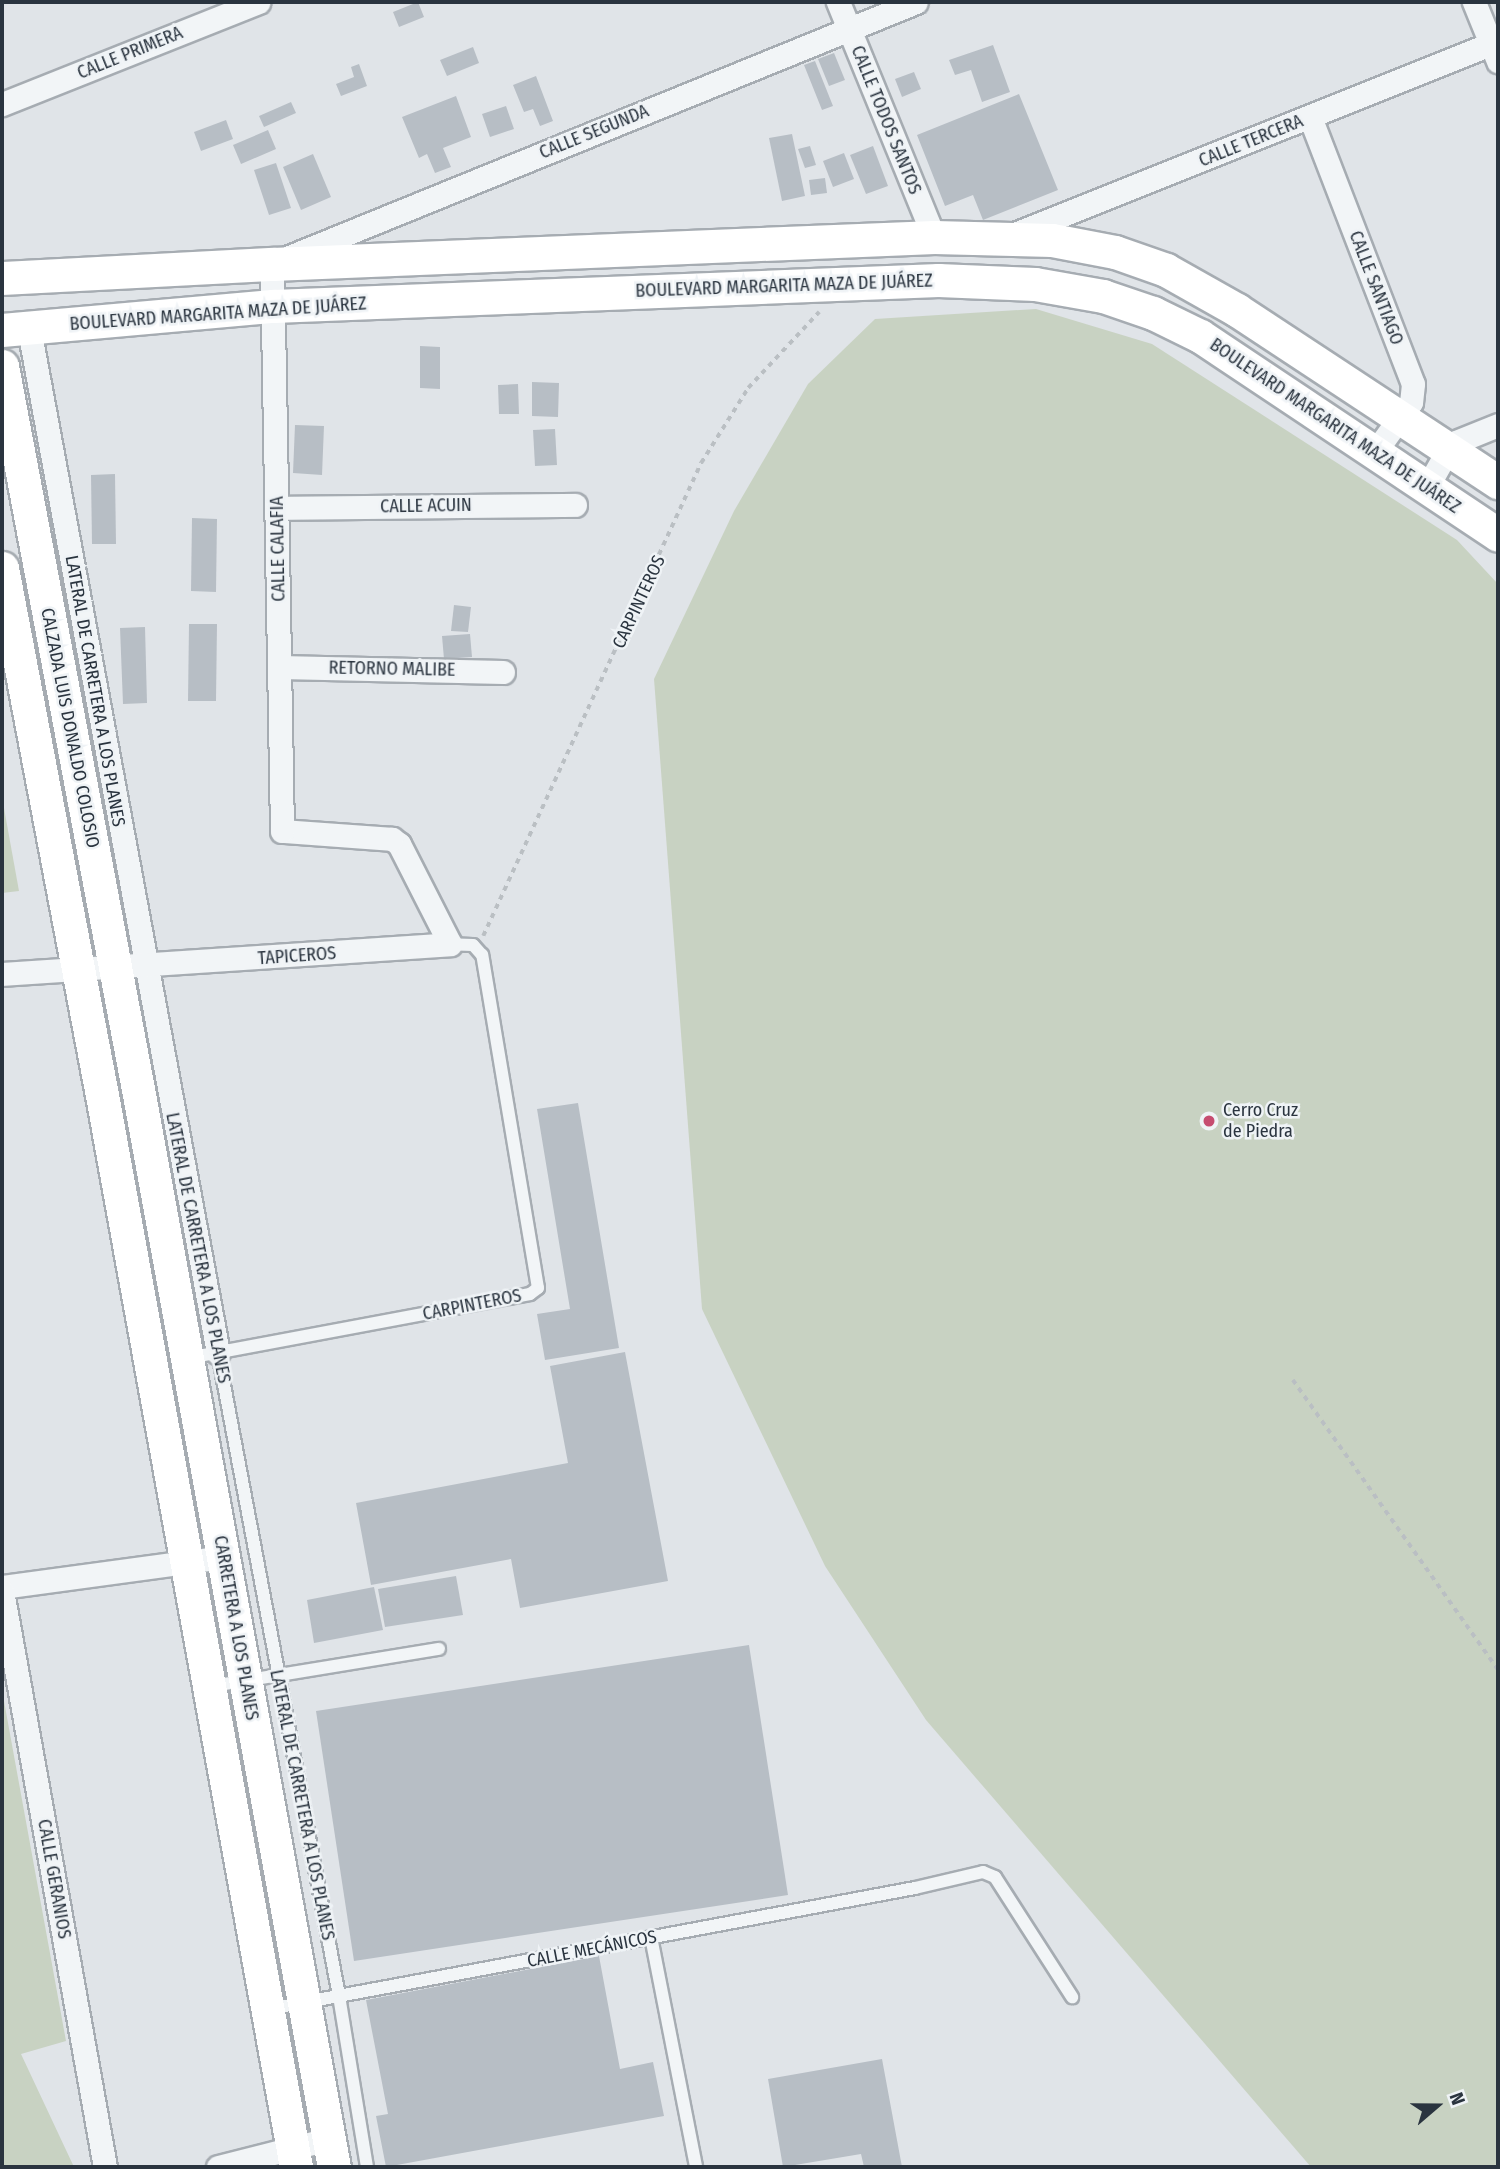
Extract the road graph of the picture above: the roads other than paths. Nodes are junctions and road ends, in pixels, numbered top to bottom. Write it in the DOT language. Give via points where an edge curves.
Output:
graph roads {
  1 [pos="258,2"];
  2 [pos="838,2"];
  3 [pos="916,2"];
  4 [pos="1474,2"];
  5 [pos="848,28"];
  6 [pos="1496,48"];
  7 [pos="2,104"];
  8 [pos="1311,117"];
  9 [pos="934,237"];
  10 [pos="1003,238"];
  11 [pos="272,264"];
  12 [pos="2,278"];
  13 [pos="273,306"];
  14 [pos="16,329"];
  15 [pos="2,366"];
  16 [pos="1401,418"];
  17 [pos="1498,425"];
  18 [pos="1448,450"];
  19 [pos="1375,452"];
  20 [pos="1498,482"];
  21 [pos="1427,487"];
  22 [pos="575,505"];
  23 [pos="278,508"];
  24 [pos="1498,535"];
  25 [pos="2,568"];
  26 [pos="280,667"];
  27 [pos="503,672"];
  28 [pos="450,944"];
  29 [pos="130,967"];
  30 [pos="76,970"];
  31 [pos="2,974"];
  32 [pos="138,1089"];
  33 [pos="203,1356"];
  34 [pos="224,1557"];
  35 [pos="185,1562"];
  36 [pos="2,1589"];
  37 [pos="439,1648"];
  38 [pos="261,1678"];
  39 [pos="208,1686"];
  40 [pos="651,1937"];
  41 [pos="339,1996"];
  42 [pos="1072,1997"];
  43 [pos="304,2003"];
  44 [pos="269,2009"];
  45 [pos="332,2153"];
  46 [pos="294,2158"];
  47 [pos="106,2167"];
  48 [pos="218,2167"];
  49 [pos="367,2167"];
  50 [pos="696,2167"];
  1 -- 7 [label="street, CALLE PRIMERA"];
  2 -- 5 [label="street, CALLE TODOS SANTOS"];
  3 -- 5 [label="street, CALLE SEGUNDA"];
  4 -- 6 [label="street"];
  5 -- 9 [label="street, CALLE TODOS SANTOS"];
  5 -- 11 [label="street, CALLE SEGUNDA"];
  6 -- 8 [label="street, CALLE TERCERA"];
  8 -- 10 [label="street, CALLE TERCERA"];
  8 -- 16 [label="street, CALLE SANTIAGO" via="1413,384"];
  9 -- 10 [label="main road"];
  9 -- 11 [label="main road"];
  10 -- 16 [label="main road" via="1052,240 1115,252 1166,270 1237,310"];
  11 -- 12 [label="main road"];
  11 -- 13 [label="street, CALLE CALAFIA"];
  13 -- 14 [label="main road, BOULEVARD MARGARITA MAZA DE JUÁREZ"];
  13 -- 19 [label="main road, BOULEVARD MARGARITA MAZA DE JUÁREZ" via="938,280 1035,284 1103,296 1200,336"];
  13 -- 23 [label="street, CALLE CALAFIA"];
  14 -- 29 [label="street, LATERAL DE CARRETERA A LOS PLANES"];
  15 -- 29 [label="main road, CALZADA LUIS DONALDO COLOSIO"];
  16 -- 18 [label="main road"];
  16 -- 19 [label="street, CALLE SANTIAGO"];
  17 -- 18 [label="street"];
  18 -- 20 [label="main road"];
  18 -- 21 [label="street"];
  19 -- 21 [label="main road, BOULEVARD MARGARITA MAZA DE JUÁREZ"];
  21 -- 24 [label="main road, BOULEVARD MARGARITA MAZA DE JUÁREZ"];
  22 -- 23 [label="street, CALLE ACUIN"];
  23 -- 26 [label="street, CALLE CALAFIA"];
  25 -- 30 [label="main road, CALZADA LUIS DONALDO COLOSIO"];
  26 -- 27 [label="street, RETORNO MALIBE"];
  26 -- 28 [label="street, CALLE CALAFIA" via="281,829 285,833 392,839"];
  28 -- 29 [label="street, TAPICEROS"];
  28 -- 33 [label="lane, CARPINTEROS" via="478,947 538,1288 530,1294"];
  29 -- 30 [label="street, TAPICEROS"];
  29 -- 32 [label="main road, CALZADA LUIS DONALDO COLOSIO"];
  29 -- 33 [label="street, LATERAL DE CARRETERA A LOS PLANES"];
  30 -- 31 [label="street, TAPICEROS"];
  30 -- 35 [label="main road, CALZADA LUIS DONALDO COLOSIO"];
  32 -- 33 [label="main road, CARRETERA A LOS PLANES"];
  33 -- 34 [label="main road, CARRETERA A LOS PLANES"];
  33 -- 38 [label="lane, LATERAL DE CARRETERA A LOS PLANES"];
  34 -- 35 [label="street"];
  34 -- 38 [label="main road, CARRETERA A LOS PLANES"];
  35 -- 36 [label="street"];
  35 -- 39 [label="main road"];
  36 -- 47 [label="street, CALLE GERANIOS"];
  37 -- 38 [label="lane"];
  38 -- 39 [label="lane"];
  38 -- 41 [label="lane, LATERAL DE CARRETERA A LOS PLANES"];
  38 -- 43 [label="main road, CARRETERA A LOS PLANES"];
  39 -- 44 [label="main road"];
  40 -- 41 [label="lane, CALLE MECÁNICOS"];
  40 -- 42 [label="lane, CALLE MECÁNICOS" via="991,1873"];
  40 -- 50 [label="lane"];
  41 -- 43 [label="lane, CALLE MECÁNICOS"];
  41 -- 49 [label="lane, LATERAL DE CARRETERA A LOS PLANES"];
  43 -- 44 [label="lane, CALLE MECÁNICOS"];
  43 -- 45 [label="main road, CARRETERA A LOS PLANES"];
  44 -- 46 [label="main road"];
  45 -- 46 [label="street"];
  46 -- 48 [label="street"];
}
